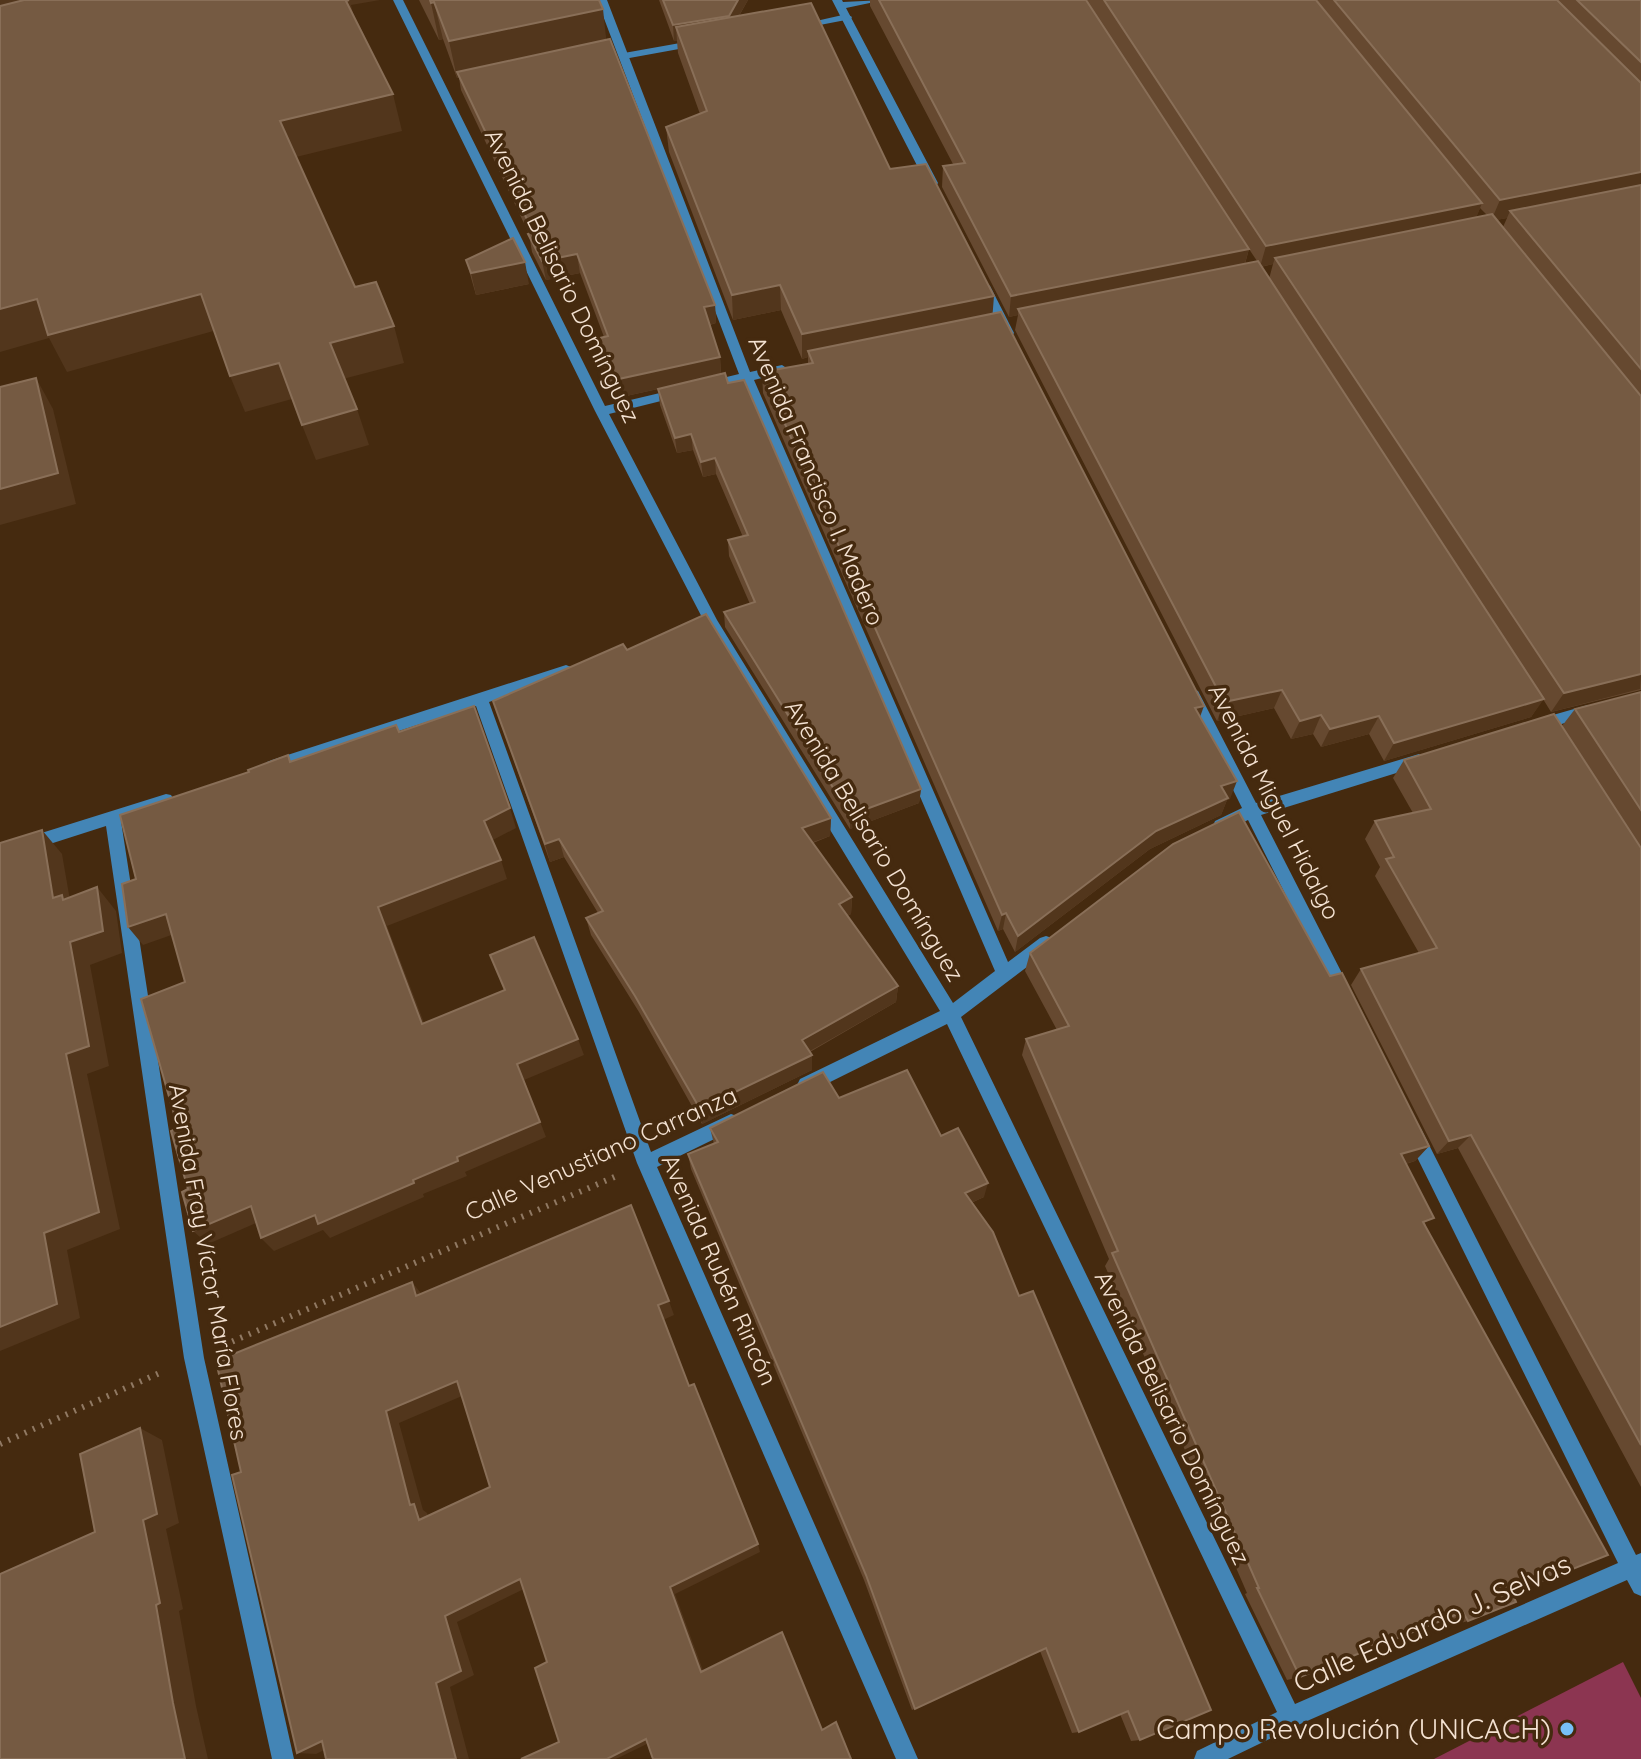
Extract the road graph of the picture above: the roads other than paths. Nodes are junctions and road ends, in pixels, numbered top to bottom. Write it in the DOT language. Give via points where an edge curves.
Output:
graph roads {
  1 [pos="398,0"];
  2 [pos="602,0"];
  3 [pos="879,0"];
  4 [pos="841,8"];
  5 [pos="788,27"];
  6 [pos="713,40"];
  7 [pos="617,53"];
  8 [pos="939,198"];
  9 [pos="975,268"];
  10 [pos="1017,352"];
  11 [pos="791,367"];
  12 [pos="746,377"];
  13 [pos="601,411"];
  14 [pos="582,666"];
  15 [pos="1188,685"];
  16 [pos="481,699"];
  17 [pos="1600,708"];
  18 [pos="1517,731"];
  19 [pos="1429,757"];
  20 [pos="249,774"];
  21 [pos="177,797"];
  22 [pos="1252,811"];
  23 [pos="113,817"];
  24 [pos="1212,830"];
  25 [pos="0,853"];
  26 [pos="1063,929"];
  27 [pos="1005,974"];
  28 [pos="1352,1010"];
  29 [pos="951,1014"];
  30 [pos="785,1096"];
  31 [pos="743,1116"];
  32 [pos="1409,1124"];
  33 [pos="646,1163"];
  34 [pos="1636,1564"];
  35 [pos="1641,1586"];
  36 [pos="1290,1717"];
  37 [pos="283,1759"];
  38 [pos="907,1759"];
  39 [pos="1205,1759"];
  1 -- 13 [label="street, Avenida Belisario Domínguez" via="451,86"];
  2 -- 7 [label="street, Avenida Francisco I. Madero"];
  3 -- 4 [label="street"];
  4 -- 5 [label="street"];
  4 -- 8 [label="street"];
  6 -- 7 [label="street"];
  7 -- 12 [label="street, Avenida Francisco I. Madero"];
  9 -- 10 [label="street"];
  11 -- 12 [label="street"];
  12 -- 13 [label="street"];
  12 -- 27 [label="street, Avenida Francisco I. Madero"];
  13 -- 29 [label="street, Avenida Belisario Domínguez" via="705,625"];
  14 -- 16 [label="street"];
  15 -- 22 [label="street, Avenida Miguel Hidalgo"];
  16 -- 20 [label="street"];
  16 -- 33 [label="street, Avenida Rubén Rincón"];
  17 -- 18 [label="street"];
  19 -- 22 [label="street"];
  21 -- 23 [label="street"];
  22 -- 24 [label="street"];
  22 -- 28 [label="street, Avenida Miguel Hidalgo"];
  23 -- 25 [label="street"];
  23 -- 37 [label="street, Avenida Fray Víctor María Flores" via="194,1358"];
  26 -- 27 [label="street"];
  27 -- 29 [label="street"];
  29 -- 30 [label="street"];
  29 -- 36 [label="street, Avenida Belisario Domínguez"];
  31 -- 33 [label="street, Calle Venustiano Carranza"];
  32 -- 34 [label="street"];
  33 -- 38 [label="street, Avenida Rubén Rincón"];
  34 -- 35 [label="street"];
  34 -- 36 [label="street, Calle Eduardo J. Selvas"];
  36 -- 39 [label="street, Calle Eduardo J. Selvas"];
}
